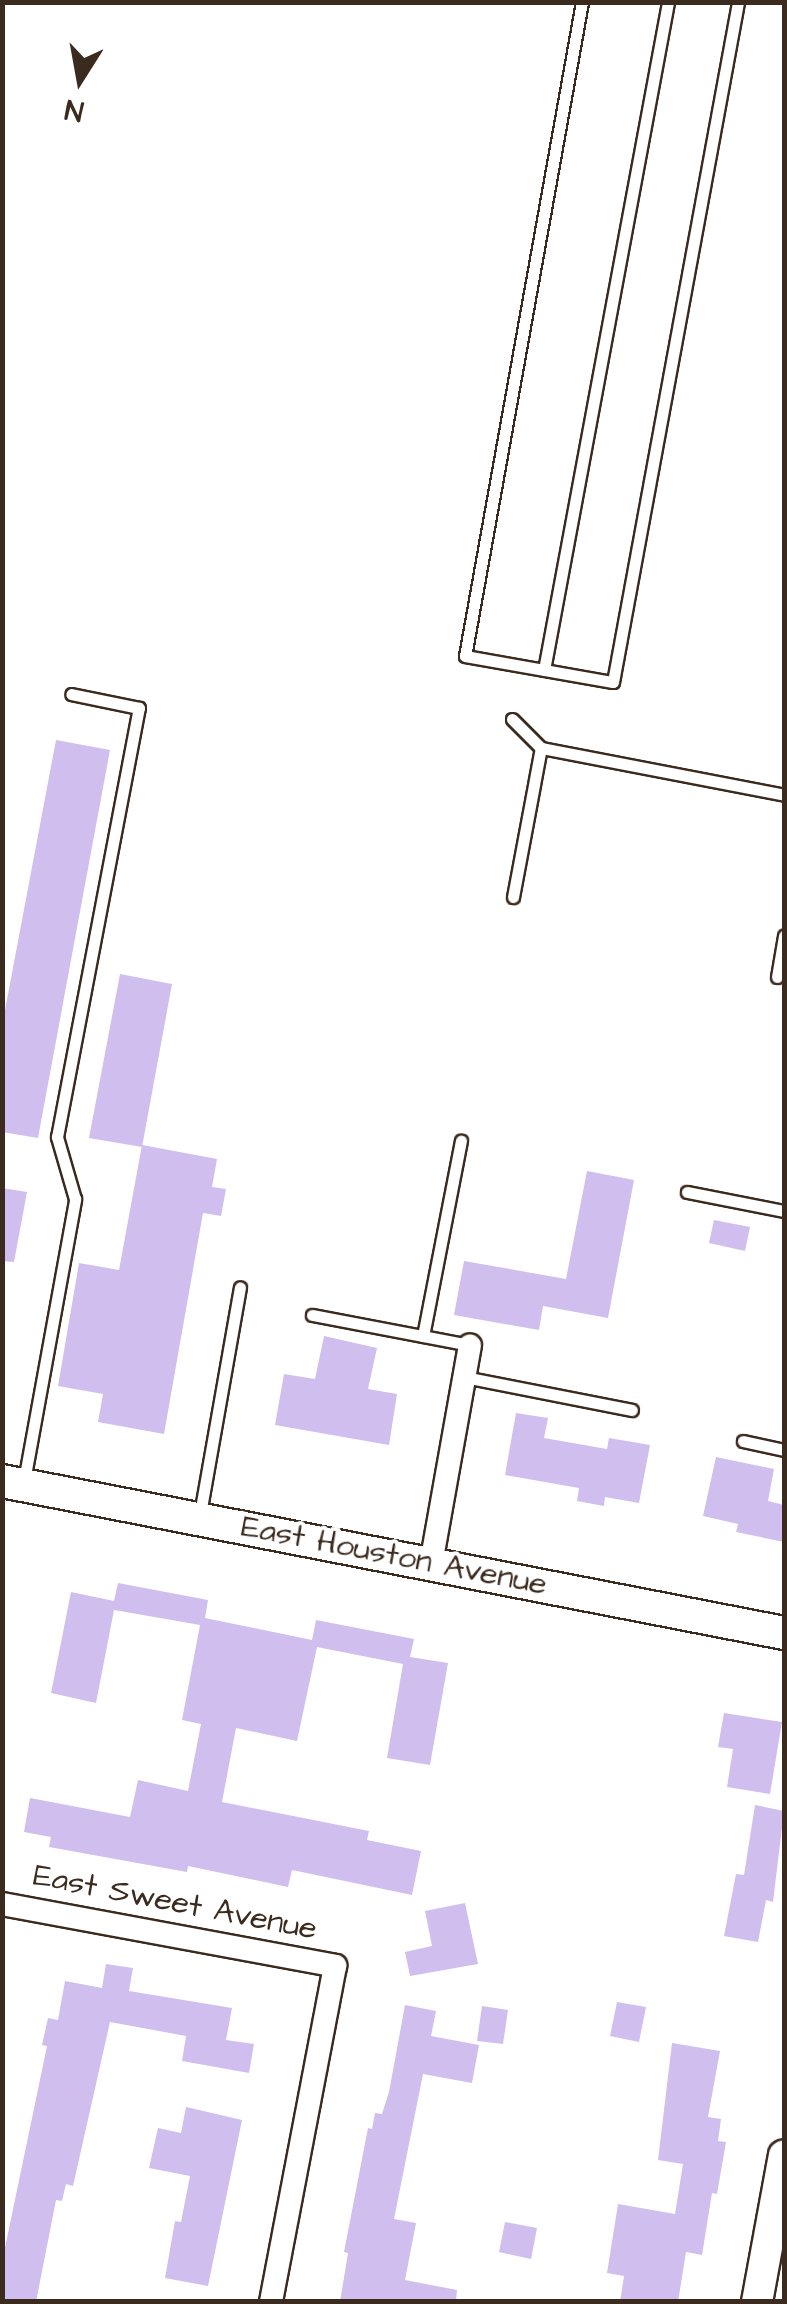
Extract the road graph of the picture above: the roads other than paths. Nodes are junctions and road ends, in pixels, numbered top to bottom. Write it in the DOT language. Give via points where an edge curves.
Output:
graph roads {
  1 [pos="582,2"];
  2 [pos="668,2"];
  3 [pos="738,2"];
  4 [pos="544,670"];
  5 [pos="71,694"];
  6 [pos="512,719"];
  7 [pos="540,748"];
  8 [pos="784,795"];
  9 [pos="513,897"];
  10 [pos="784,936"];
  11 [pos="776,977"];
  12 [pos="462,1141"];
  13 [pos="687,1192"];
  14 [pos="784,1211"];
  15 [pos="240,1287"];
  16 [pos="312,1315"];
  17 [pos="424,1336"];
  18 [pos="470,1345"];
  19 [pos="464,1377"];
  20 [pos="632,1410"];
  21 [pos="743,1441"];
  22 [pos="784,1450"];
  23 [pos="13,1483"];
  24 [pos="199,1519"];
  25 [pos="432,1564"];
  26 [pos="784,1632"];
  27 [pos="2,1904"];
  28 [pos="784,2155"];
  29 [pos="271,2302"];
  30 [pos="757,2302"];
  1 -- 4 [label="lane" via="465,656"];
  2 -- 4 [label="lane"];
  3 -- 4 [label="lane" via="613,682"];
  5 -- 23 [label="lane" via="138,708 57,1137 76,1199"];
  6 -- 7 [label="lane"];
  7 -- 8 [label="lane"];
  7 -- 9 [label="lane"];
  10 -- 11 [label="lane"];
  12 -- 17 [label="lane"];
  13 -- 14 [label="lane"];
  15 -- 24 [label="lane"];
  16 -- 17 [label="lane"];
  17 -- 18 [label="lane"];
  18 -- 19 [label="street"];
  19 -- 20 [label="lane"];
  19 -- 25 [label="street"];
  21 -- 22 [label="lane"];
  23 -- 24 [label="main road, East Houston Avenue"];
  24 -- 25 [label="main road, East Houston Avenue"];
  25 -- 26 [label="main road, East Houston Avenue"];
  27 -- 29 [label="street, East Sweet Avenue" via="335,1966"];
  28 -- 30 [label="street"];
}
